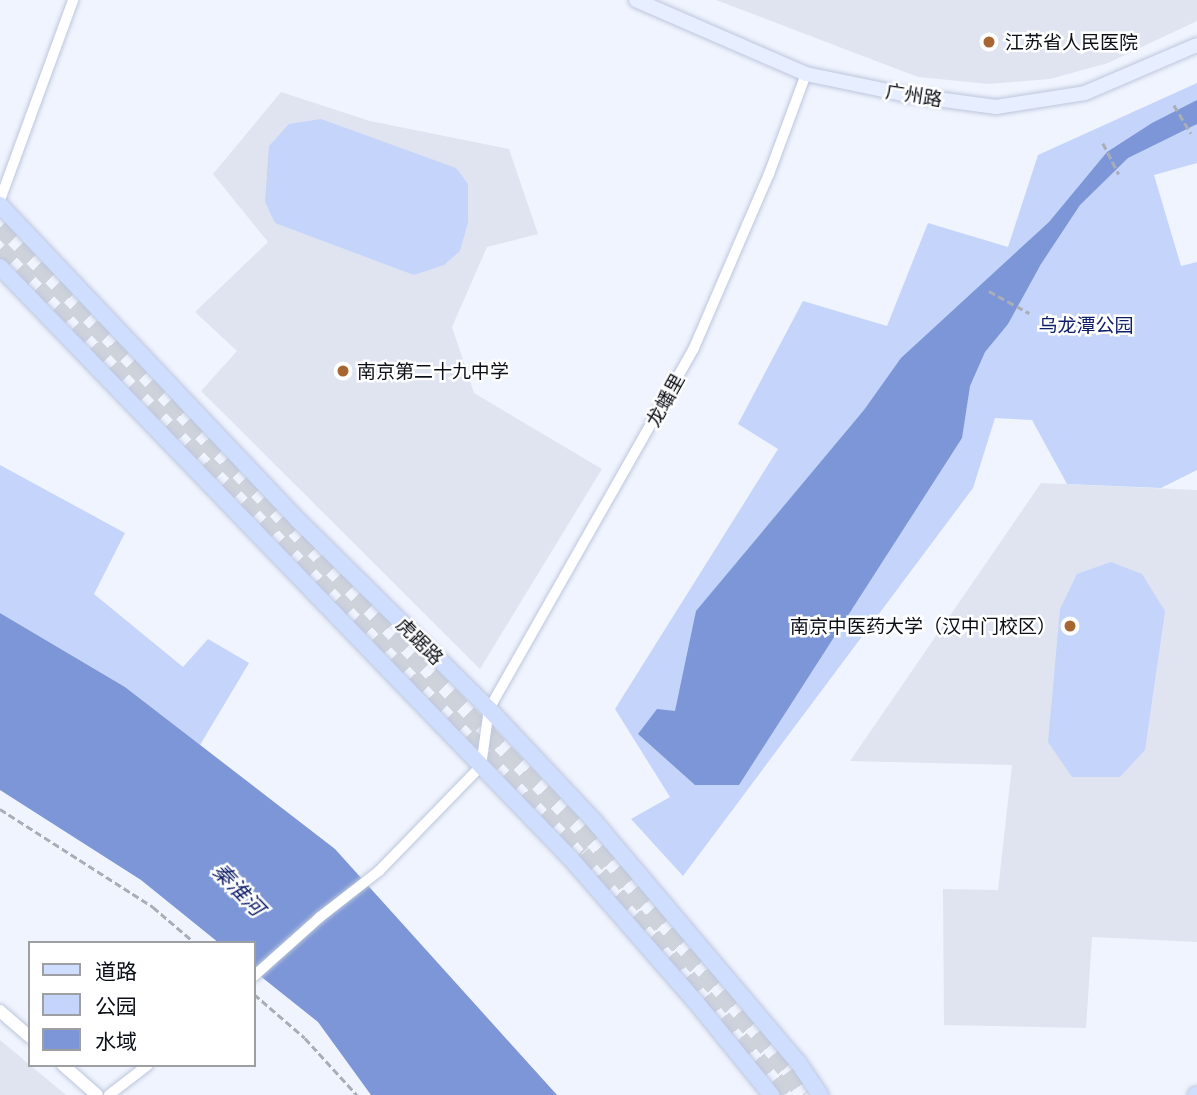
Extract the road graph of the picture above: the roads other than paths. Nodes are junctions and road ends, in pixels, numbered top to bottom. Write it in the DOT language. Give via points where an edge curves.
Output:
graph roads {
  1 [pos="73,0"];
  2 [pos="636,0"];
  3 [pos="1197,45"];
  4 [pos="806,74"];
  5 [pos="0,200"];
  6 [pos="0,205"];
  7 [pos="0,267"];
  8 [pos="489,709"];
  9 [pos="481,766"];
  10 [pos="256,974"];
  11 [pos="0,1011"];
  12 [pos="28,1035"];
  13 [pos="65,1067"];
  14 [pos="145,1067"];
  15 [pos="97,1095"];
  16 [pos="109,1095"];
  17 [pos="771,1095"];
  18 [pos="820,1095"];
  1 -- 5 [label="street"];
  2 -- 4 [label="main road, 广州路"];
  3 -- 4 [label="main road, 广州路" via="1085,93 996,107 906,95"];
  4 -- 8 [label="street, 龙蟠里" via="769,174 694,348"];
  6 -- 8 [label="main road, 虎踞路" via="299,521"];
  7 -- 9 [label="main road"];
  8 -- 9 [label="street"];
  8 -- 18 [label="main road, 虎踞路" via="603,831 798,1062"];
  9 -- 10 [label="street" via="379,870"];
  9 -- 17 [label="main road" via="571,859"];
  11 -- 12 [label="street"];
  13 -- 15 [label="street"];
  14 -- 16 [label="street"];
}
